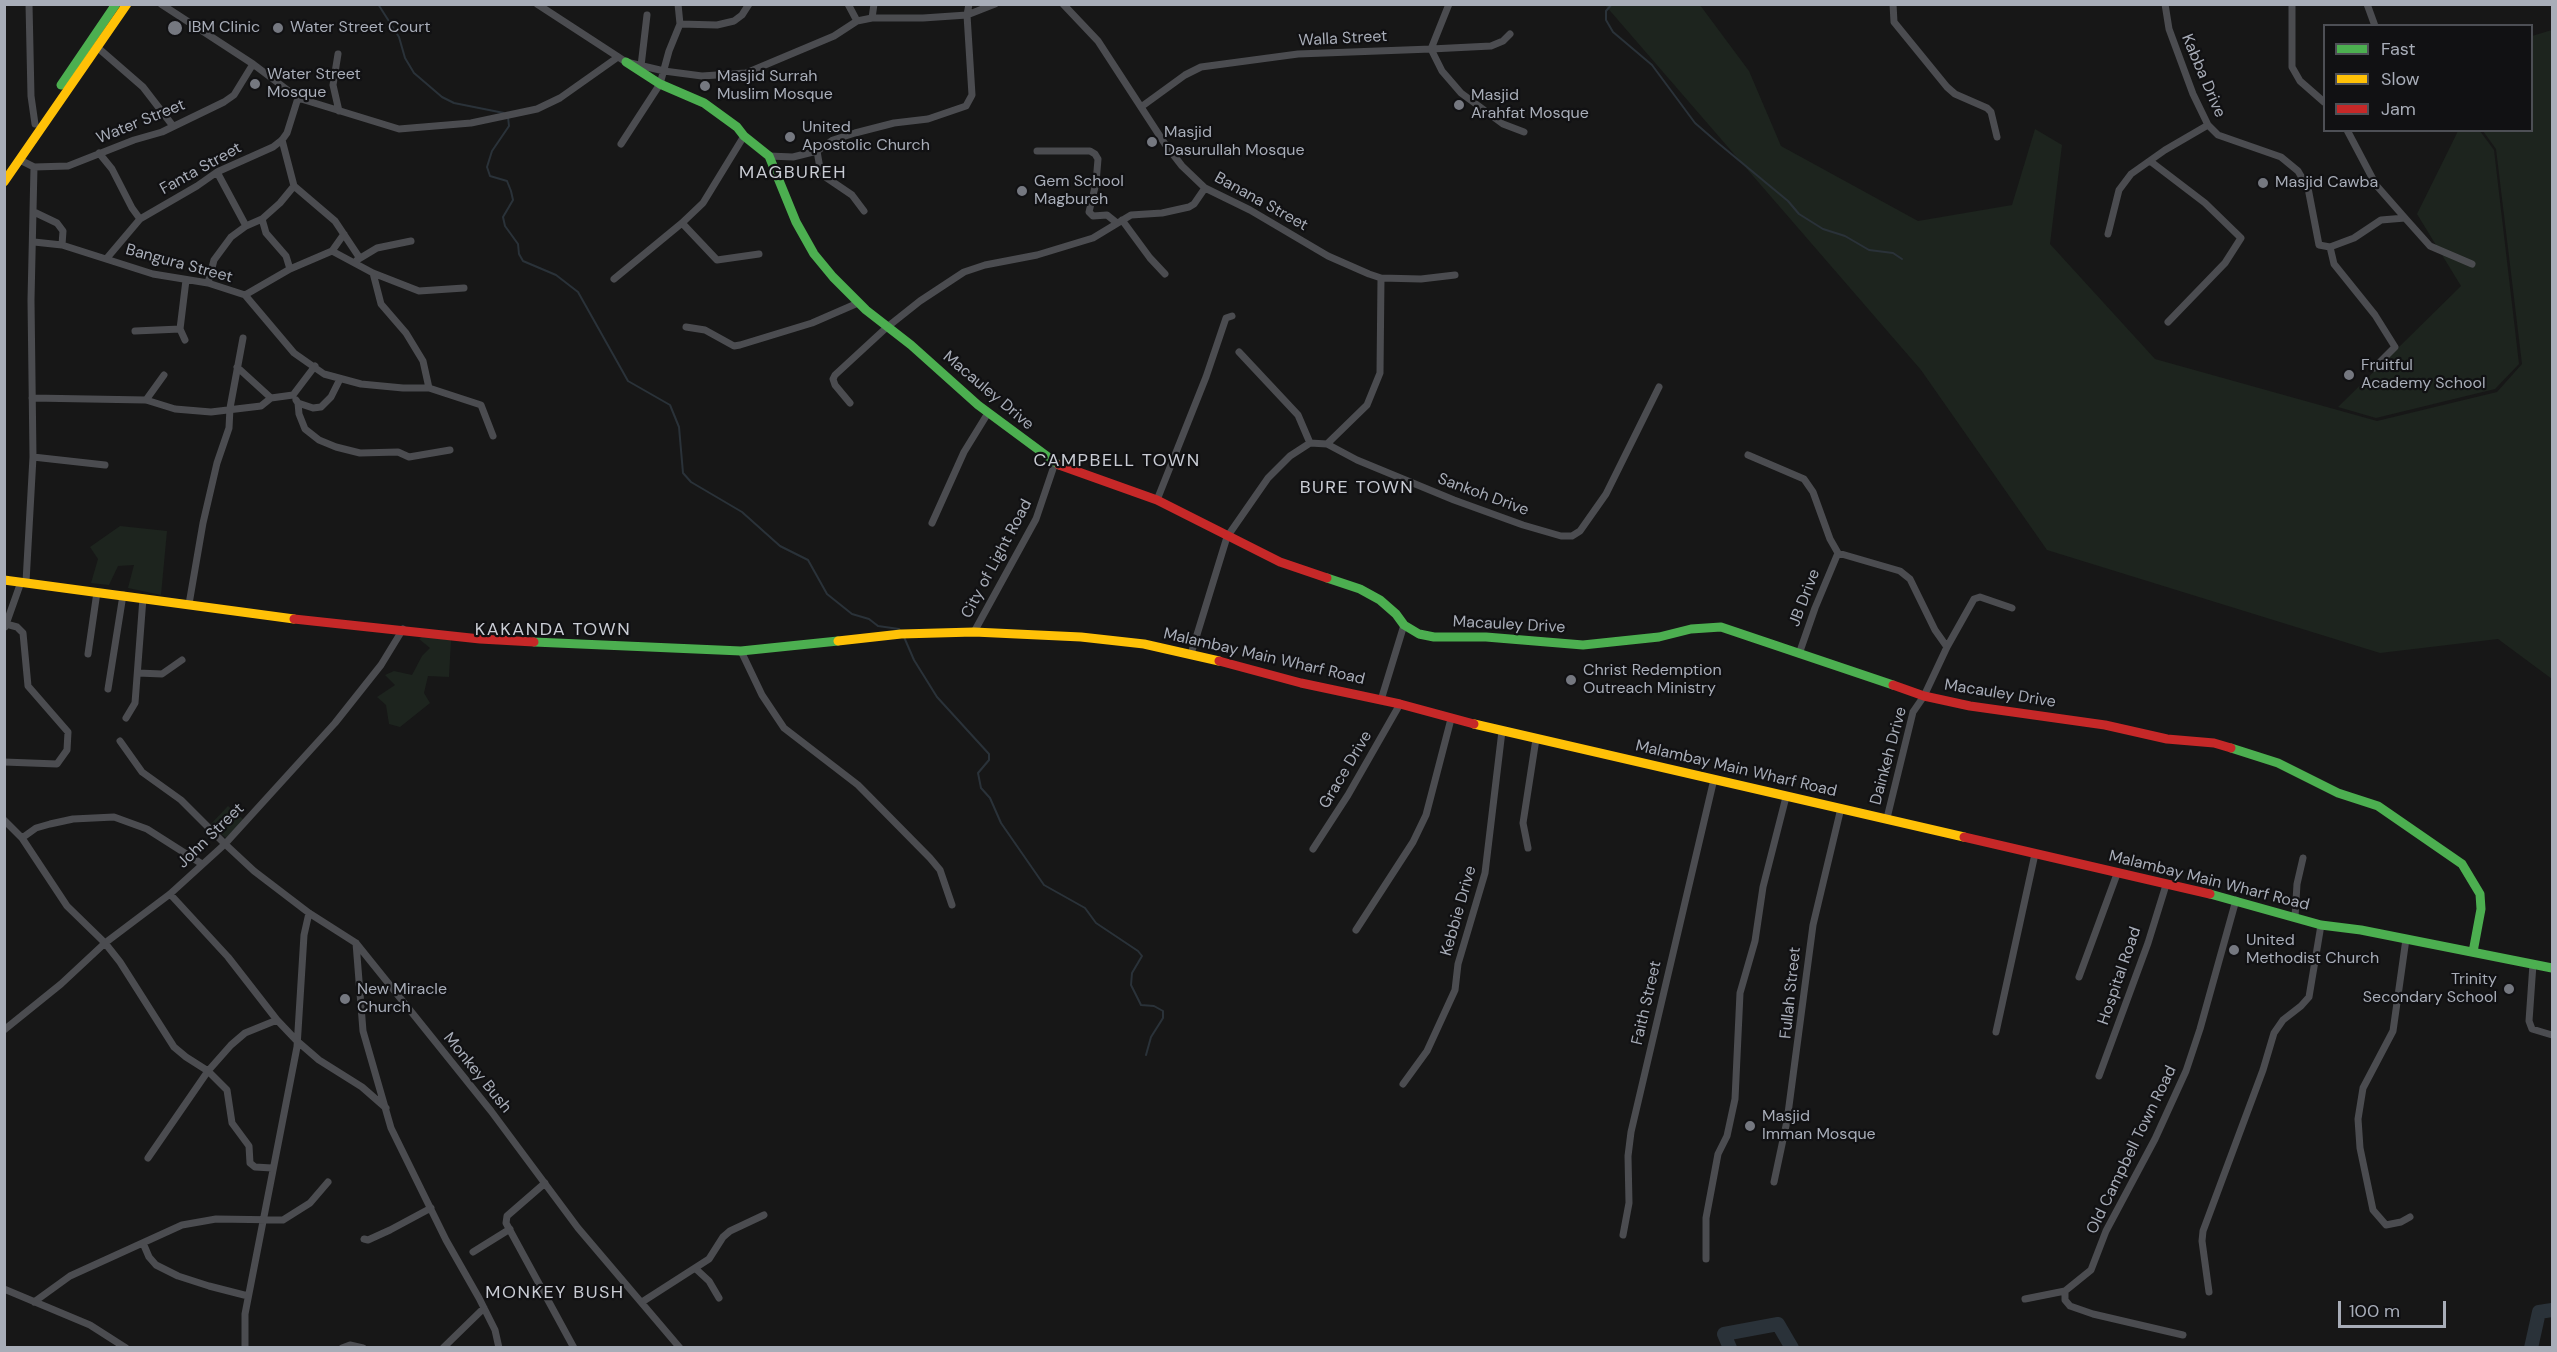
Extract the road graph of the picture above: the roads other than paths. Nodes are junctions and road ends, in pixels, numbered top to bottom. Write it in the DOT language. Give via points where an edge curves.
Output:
graph roads {
  1 [pos="29,4"];
  2 [pos="116,4"];
  3 [pos="127,4"];
  4 [pos="161,4"];
  5 [pos="537,4"];
  6 [pos="678,4"];
  7 [pos="749,4"];
  8 [pos="848,4"];
  9 [pos="874,4"];
  10 [pos="969,4"];
  11 [pos="974,4"];
  12 [pos="995,4"];
  13 [pos="1063,4"];
  14 [pos="1449,4"];
  15 [pos="1893,4"];
  16 [pos="2165,4"];
  17 [pos="2292,4"];
  18 [pos="2367,4"];
  19 [pos="982,11"];
  20 [pos="647,15"];
  21 [pos="967,15"];
  22 [pos="872,18"];
  23 [pos="857,21"];
  24 [pos="680,24"];
  25 [pos="2374,24"];
  26 [pos="1510,34"];
  27 [pos="97,47"];
  28 [pos="1431,48"];
  29 [pos="338,54"];
  30 [pos="622,60"];
  31 [pos="253,64"];
  32 [pos="641,66"];
  33 [pos="664,71"];
  34 [pos="660,84"];
  35 [pos="297,98"];
  36 [pos="2323,100"];
  37 [pos="1141,107"];
  38 [pos="339,111"];
  39 [pos="35,124"];
  40 [pos="2208,125"];
  41 [pos="173,126"];
  42 [pos="1524,132"];
  43 [pos="2348,132"];
  44 [pos="744,135"];
  45 [pos="1997,137"];
  46 [pos="282,140"];
  47 [pos="621,144"];
  48 [pos="817,151"];
  49 [pos="1037,151"];
  50 [pos="99,153"];
  51 [pos="769,156"];
  52 [pos="21,160"];
  53 [pos="2150,160"];
  54 [pos="34,167"];
  55 [pos="4,170"];
  56 [pos="217,172"];
  57 [pos="4,182"];
  58 [pos="294,186"];
  59 [pos="1205,188"];
  60 [pos="864,211"];
  61 [pos="34,212"];
  62 [pos="2405,218"];
  63 [pos="140,219"];
  64 [pos="262,219"];
  65 [pos="1119,222"];
  66 [pos="682,223"];
  67 [pos="246,226"];
  68 [pos="344,234"];
  69 [pos="2108,234"];
  70 [pos="411,241"];
  71 [pos="34,242"];
  72 [pos="62,245"];
  73 [pos="2330,247"];
  74 [pos="332,251"];
  75 [pos="759,254"];
  76 [pos="107,258"];
  77 [pos="357,260"];
  78 [pos="2472,264"];
  79 [pos="290,269"];
  80 [pos="373,273"];
  81 [pos="1165,274"];
  82 [pos="1455,275"];
  83 [pos="1381,278"];
  84 [pos="614,279"];
  85 [pos="186,280"];
  86 [pos="208,283"];
  87 [pos="464,288"];
  88 [pos="245,295"];
  89 [pos="858,303"];
  90 [pos="1232,316"];
  91 [pos="2168,322"];
  92 [pos="686,327"];
  93 [pos="886,328"];
  94 [pos="180,329"];
  95 [pos="135,331"];
  96 [pos="243,338"];
  97 [pos="185,340"];
  98 [pos="1239,352"];
  99 [pos="315,366"];
  100 [pos="237,368"];
  101 [pos="2374,368"];
  102 [pos="164,375"];
  103 [pos="340,379"];
  104 [pos="1659,387"];
  105 [pos="429,388"];
  106 [pos="293,395"];
  107 [pos="32,398"];
  108 [pos="271,398"];
  109 [pos="146,400"];
  110 [pos="298,403"];
  111 [pos="850,403"];
  112 [pos="230,408"];
  113 [pos="988,413"];
  114 [pos="493,436"];
  115 [pos="1310,443"];
  116 [pos="1327,444"];
  117 [pos="450,450"];
  118 [pos="1748,455"];
  119 [pos="33,457"];
  120 [pos="1055,464"];
  121 [pos="105,465"];
  122 [pos="1157,500"];
  123 [pos="932,523"];
  124 [pos="1227,537"];
  125 [pos="1838,552"];
  126 [pos="4,580"];
  127 [pos="24,582"];
  128 [pos="97,592"];
  129 [pos="123,595"];
  130 [pos="143,598"];
  131 [pos="189,604"];
  132 [pos="2012,608"];
  133 [pos="1404,625"];
  134 [pos="5,626"];
  135 [pos="403,629"];
  136 [pos="974,632"];
  137 [pos="1947,647"];
  138 [pos="741,651"];
  139 [pos="88,654"];
  140 [pos="1191,654"];
  141 [pos="1799,654"];
  142 [pos="182,660"];
  143 [pos="138,673"];
  144 [pos="108,689"];
  145 [pos="1924,696"];
  146 [pos="1381,700"];
  147 [pos="1400,704"];
  148 [pos="126,718"];
  149 [pos="1451,719"];
  150 [pos="1502,731"];
  151 [pos="1536,739"];
  152 [pos="120,741"];
  153 [pos="4,762"];
  154 [pos="1714,779"];
  155 [pos="1786,797"];
  156 [pos="1841,808"];
  157 [pos="1887,818"];
  158 [pos="4,820"];
  159 [pos="22,838"];
  160 [pos="225,844"];
  161 [pos="1528,848"];
  162 [pos="1313,849"];
  163 [pos="2035,854"];
  164 [pos="2303,858"];
  165 [pos="202,864"];
  166 [pos="2117,874"];
  167 [pos="2166,885"];
  168 [pos="170,894"];
  169 [pos="2236,900"];
  170 [pos="952,904"];
  171 [pos="309,914"];
  172 [pos="2295,917"];
  173 [pos="2321,925"];
  174 [pos="1356,930"];
  175 [pos="2406,939"];
  176 [pos="356,943"];
  177 [pos="105,944"];
  178 [pos="2473,952"];
  179 [pos="2533,964"];
  180 [pos="2553,968"];
  181 [pos="2079,977"];
  182 [pos="277,1020"];
  183 [pos="4,1030"];
  184 [pos="1996,1032"];
  185 [pos="2553,1035"];
  186 [pos="297,1041"];
  187 [pos="208,1071"];
  188 [pos="2099,1076"];
  189 [pos="1403,1084"];
  190 [pos="386,1108"];
  191 [pos="148,1158"];
  192 [pos="273,1168"];
  193 [pos="328,1182"];
  194 [pos="1774,1182"];
  195 [pos="545,1183"];
  196 [pos="431,1208"];
  197 [pos="764,1215"];
  198 [pos="2410,1217"];
  199 [pos="262,1220"];
  200 [pos="510,1229"];
  201 [pos="1623,1235"];
  202 [pos="364,1239"];
  203 [pos="142,1243"];
  204 [pos="473,1252"];
  205 [pos="1706,1259"];
  206 [pos="696,1269"];
  207 [pos="4,1289"];
  208 [pos="2065,1291"];
  209 [pos="2209,1292"];
  210 [pos="249,1296"];
  211 [pos="719,1298"];
  212 [pos="2025,1299"];
  213 [pos="34,1302"];
  214 [pos="642,1302"];
  215 [pos="484,1308"];
  216 [pos="2183,1335"];
  217 [pos="126,1347"];
  218 [pos="245,1347"];
  219 [pos="342,1347"];
  220 [pos="363,1347"];
  221 [pos="443,1347"];
  222 [pos="499,1347"];
  223 [pos="574,1347"];
  224 [pos="680,1347"];
  1 -- 39 [label="street"];
  2 -- 39 [label="main road"];
  3 -- 27 [label="main road"];
  4 -- 31 [label="street"];
  5 -- 30 [label="street"];
  6 -- 24 [label="street"];
  7 -- 24 [label="street" via="734,21 717,25"];
  8 -- 23 [label="street"];
  9 -- 22 [label="street"];
  10 -- 21 [label="street"];
  11 -- 19 [label="street"];
  12 -- 19 [label="street"];
  13 -- 37 [label="street, Banana Street" via="1098,41"];
  14 -- 28 [label="street"];
  15 -- 45 [label="street" via="1894,22 1947,87 1987,108"];
  16 -- 40 [label="street, Kabba Drive" via="2169,29"];
  17 -- 36 [label="street" via="2292,67 2300,81"];
  18 -- 25 [label="street"];
  19 -- 21 [label="street"];
  20 -- 32 [label="street"];
  21 -- 22 [label="street"];
  21 -- 48 [label="street" via="972,95 966,106 928,119 855,133 833,140"];
  22 -- 23 [label="street"];
  23 -- 33 [label="street" via="823,42 746,74 702,76"];
  24 -- 33 [label="street"];
  26 -- 28 [label="street, Walla Street" via="1491,46"];
  27 -- 41 [label="street" via="143,87"];
  27 -- 52 [label="main road"];
  28 -- 37 [label="street, Walla Street" via="1298,54 1201,67"];
  28 -- 42 [label="street" via="1442,71 1461,93 1494,119"];
  29 -- 38 [label="street" via="333,85"];
  30 -- 32 [label="street"];
  30 -- 34 [label="main road, Macauley Drive"];
  30 -- 38 [label="street" via="537,109 471,123 399,129"];
  31 -- 35 [label="street"];
  31 -- 41 [label="street, Water Street" via="234,95"];
  32 -- 33 [label="street"];
  33 -- 34 [label="street"];
  34 -- 44 [label="main road, Macauley Drive" via="704,103"];
  34 -- 47 [label="street"];
  35 -- 38 [label="street"];
  35 -- 46 [label="street"];
  37 -- 59 [label="street, Banana Street" via="1182,166"];
  39 -- 55 [label="main road"];
  40 -- 53 [label="street"];
  40 -- 73 [label="street, Kabba Drive" via="2218,135 2289,162 2308,189 2318,241 2323,247"];
  41 -- 50 [label="street, Water Street"];
  43 -- 62 [label="street" via="2376,185"];
  44 -- 51 [label="main road, Macauley Drive"];
  44 -- 66 [label="street" via="708,195"];
  46 -- 56 [label="street, Fanta Street"];
  46 -- 58 [label="street"];
  48 -- 51 [label="street" via="793,158"];
  48 -- 60 [label="street" via="821,174 852,195"];
  49 -- 65 [label="street" via="1095,154 1096,183 1089,212"];
  50 -- 54 [label="street, Water Street" via="68,166"];
  50 -- 63 [label="street"];
  51 -- 89 [label="main road, Macauley Drive" via="796,222 814,254"];
  52 -- 54 [label="street, Water Street"];
  52 -- 57 [label="main road"];
  53 -- 69 [label="street" via="2131,174 2119,190"];
  53 -- 91 [label="street" via="2205,203 2241,238 2225,263"];
  54 -- 61 [label="street"];
  56 -- 63 [label="street, Fanta Street"];
  56 -- 67 [label="street"];
  58 -- 64 [label="street"];
  58 -- 68 [label="street" via="335,221"];
  59 -- 65 [label="street" via="1189,207 1131,215"];
  59 -- 83 [label="street, Banana Street" via="1353,268"];
  61 -- 71 [label="street"];
  61 -- 72 [label="street" via="61,227"];
  62 -- 73 [label="street" via="2381,220 2354,238"];
  62 -- 78 [label="street" via="2430,246"];
  63 -- 76 [label="street, Fanta Street"];
  64 -- 67 [label="street"];
  64 -- 79 [label="street" via="266,233 285,256"];
  65 -- 81 [label="street"];
  65 -- 93 [label="street" via="1093,238 964,272"];
  66 -- 75 [label="street" via="717,260"];
  66 -- 84 [label="street"];
  67 -- 86 [label="street" via="231,237 214,260"];
  68 -- 74 [label="street"];
  68 -- 77 [label="street"];
  70 -- 77 [label="street" via="377,248"];
  71 -- 72 [label="street, Bangura Street"];
  71 -- 107 [label="street"];
  72 -- 76 [label="street, Bangura Street"];
  73 -- 101 [label="street" via="2334,264 2395,347"];
  74 -- 77 [label="street"];
  74 -- 79 [label="street"];
  76 -- 85 [label="street, Bangura Street" via="153,274"];
  77 -- 80 [label="street"];
  79 -- 88 [label="street"];
  80 -- 87 [label="street" via="419,291"];
  80 -- 105 [label="street" via="381,304 406,333 423,362"];
  82 -- 83 [label="street, Banana Street"];
  83 -- 116 [label="street" via="1380,373 1367,405"];
  85 -- 86 [label="street, Bangura Street"];
  85 -- 94 [label="street"];
  86 -- 88 [label="street, Bangura Street"];
  88 -- 99 [label="street, Bangura Street" via="294,353"];
  89 -- 92 [label="street" via="812,323 740,345 729,344 705,330"];
  89 -- 93 [label="main road, Macauley Drive"];
  90 -- 122 [label="street" via="1226,318"];
  93 -- 111 [label="street" via="833,379"];
  93 -- 113 [label="main road, Macauley Drive"];
  94 -- 95 [label="street"];
  94 -- 97 [label="street"];
  96 -- 100 [label="street"];
  98 -- 115 [label="street" via="1298,415"];
  99 -- 103 [label="street, Bangura Street"];
  99 -- 106 [label="street"];
  100 -- 108 [label="street"];
  100 -- 112 [label="street"];
  102 -- 109 [label="street"];
  103 -- 105 [label="street, Bangura Street"];
  103 -- 110 [label="street" via="332,397 321,407"];
  104 -- 116 [label="street, Sankoh Drive" via="1606,494 1580,531 1572,536 1523,525 1454,500"];
  105 -- 114 [label="street, Bangura Street" via="481,405"];
  106 -- 108 [label="street"];
  106 -- 110 [label="street"];
  107 -- 109 [label="street"];
  107 -- 119 [label="street"];
  108 -- 112 [label="street" via="261,406"];
  109 -- 112 [label="street" via="195,411"];
  110 -- 117 [label="street" via="304,429 336,447 360,453 398,452 408,457"];
  112 -- 131 [label="street" via="229,428 203,523"];
  113 -- 120 [label="main road, Macauley Drive"];
  113 -- 123 [label="street" via="964,452"];
  115 -- 116 [label="street, Sankoh Drive"];
  115 -- 124 [label="street" via="1268,478"];
  118 -- 125 [label="street" via="1810,485"];
  119 -- 121 [label="street"];
  119 -- 127 [label="street"];
  120 -- 122 [label="main road, Macauley Drive"];
  120 -- 136 [label="street, City of Light Road" via="1036,519"];
  122 -- 124 [label="main road, Macauley Drive"];
  124 -- 133 [label="main road, Macauley Drive" via="1280,562 1360,589 1380,600"];
  124 -- 140 [label="street"];
  125 -- 137 [label="street" via="1905,573"];
  125 -- 141 [label="street, JB Drive"];
  126 -- 127 [label="main road, Malambay Main Wharf Road"];
  127 -- 128 [label="main road, Malambay Main Wharf Road"];
  127 -- 134 [label="street"];
  128 -- 129 [label="main road, Malambay Main Wharf Road"];
  128 -- 139 [label="street"];
  129 -- 130 [label="main road, Malambay Main Wharf Road"];
  129 -- 144 [label="street"];
  130 -- 131 [label="main road, Malambay Main Wharf Road"];
  130 -- 143 [label="street"];
  131 -- 135 [label="main road, Malambay Main Wharf Road"];
  132 -- 137 [label="street, Dainkeh Drive" via="1974,598"];
  133 -- 141 [label="main road, Macauley Drive" via="1434,637 1583,645 1721,627"];
  133 -- 146 [label="street"];
  134 -- 153 [label="street" via="17,627 23,633 28,686 69,732 67,750 57,764"];
  135 -- 138 [label="main road, Malambay Main Wharf Road" via="492,639"];
  135 -- 160 [label="street, John Street" via="381,665 334,723"];
  136 -- 138 [label="main road, Malambay Main Wharf Road" via="905,634"];
  136 -- 140 [label="main road, Malambay Main Wharf Road" via="1081,637"];
  137 -- 145 [label="street, Dainkeh Drive"];
  138 -- 170 [label="street" via="762,695 784,728 858,785 930,858"];
  140 -- 146 [label="main road, Malambay Main Wharf Road"];
  141 -- 145 [label="main road, Macauley Drive"];
  142 -- 143 [label="street" via="162,674"];
  143 -- 148 [label="street" via="135,703"];
  145 -- 157 [label="street, Dainkeh Drive" via="1913,712"];
  145 -- 178 [label="main road, Macauley Drive" via="2229,747 2278,763 2348,797 2379,806 2446,851 2468,872 2480,894 2481,909"];
  146 -- 147 [label="main road, Malambay Main Wharf Road"];
  147 -- 149 [label="main road, Malambay Main Wharf Road"];
  147 -- 162 [label="street, Grace Drive"];
  149 -- 150 [label="main road, Malambay Main Wharf Road"];
  149 -- 174 [label="street" via="1426,814"];
  150 -- 151 [label="main road, Malambay Main Wharf Road"];
  150 -- 189 [label="street, Kebbie Drive" via="1485,873 1458,964 1455,990 1427,1051"];
  151 -- 154 [label="main road, Malambay Main Wharf Road"];
  151 -- 161 [label="street" via="1522,823"];
  152 -- 160 [label="street, Monkey Bush" via="142,772 181,800"];
  154 -- 155 [label="main road, Malambay Main Wharf Road"];
  154 -- 201 [label="street, Faith Street" via="1631,1132 1629,1203"];
  155 -- 156 [label="main road, Malambay Main Wharf Road"];
  155 -- 205 [label="street" via="1740,993 1735,1099 1727,1136 1718,1154 1706,1218"];
  156 -- 157 [label="main road, Malambay Main Wharf Road"];
  156 -- 194 [label="street, Fullah Street" via="1813,925 1787,1121"];
  157 -- 163 [label="main road, Malambay Main Wharf Road"];
  158 -- 159 [label="street"];
  159 -- 165 [label="street" via="36,828 73,819 114,817 147,829"];
  159 -- 177 [label="street" via="67,906"];
  160 -- 165 [label="street, John Street"];
  160 -- 171 [label="street, Monkey Bush"];
  163 -- 166 [label="main road, Malambay Main Wharf Road"];
  163 -- 184 [label="street"];
  164 -- 172 [label="street"];
  165 -- 168 [label="street, John Street"];
  166 -- 167 [label="main road, Malambay Main Wharf Road"];
  166 -- 181 [label="street"];
  167 -- 169 [label="main road, Malambay Main Wharf Road"];
  167 -- 188 [label="street, Hospital Road"];
  168 -- 177 [label="street, John Street"];
  168 -- 182 [label="street" via="228,957"];
  169 -- 172 [label="main road, Malambay Main Wharf Road"];
  169 -- 208 [label="street, Old Campbell Town Road" via="2186,1071 2106,1231 2091,1270"];
  171 -- 176 [label="street, Monkey Bush"];
  171 -- 186 [label="street" via="304,935"];
  172 -- 173 [label="main road, Malambay Main Wharf Road"];
  173 -- 175 [label="main road, Malambay Main Wharf Road"];
  173 -- 209 [label="street" via="2309,997 2274,1033 2204,1231"];
  175 -- 178 [label="main road, Malambay Main Wharf Road"];
  175 -- 198 [label="street" via="2393,1030 2363,1088 2358,1108 2360,1148 2373,1210 2386,1225"];
  176 -- 190 [label="street" via="363,1031"];
  176 -- 195 [label="street, Monkey Bush"];
  177 -- 183 [label="street, John Street"];
  177 -- 187 [label="street" via="165,1035 186,1057"];
  178 -- 179 [label="main road, Malambay Main Wharf Road"];
  179 -- 180 [label="main road, Malambay Main Wharf Road"];
  179 -- 185 [label="street" via="2529,1021 2532,1029"];
  182 -- 186 [label="street"];
  182 -- 187 [label="street" via="238,1038"];
  186 -- 190 [label="street"];
  186 -- 192 [label="street"];
  187 -- 191 [label="street"];
  187 -- 192 [label="street" via="229,1094 232,1123 249,1146 250,1163"];
  190 -- 196 [label="street" via="391,1128"];
  192 -- 199 [label="street"];
  193 -- 199 [label="street" via="294,1214 283,1220"];
  195 -- 200 [label="street" via="507,1216"];
  195 -- 214 [label="street, Monkey Bush"];
  196 -- 202 [label="street"];
  196 -- 215 [label="street"];
  197 -- 206 [label="street" via="723,1237 709,1259"];
  199 -- 203 [label="street" via="216,1219 182,1225"];
  199 -- 210 [label="street"];
  200 -- 204 [label="street"];
  200 -- 223 [label="street"];
  203 -- 210 [label="street" via="149,1257 164,1269"];
  203 -- 213 [label="street" via="70,1276"];
  206 -- 211 [label="street"];
  206 -- 214 [label="street"];
  207 -- 213 [label="street"];
  208 -- 212 [label="street, Old Campbell Town Road"];
  208 -- 216 [label="street" via="2070,1306"];
  210 -- 218 [label="street"];
  213 -- 217 [label="street" via="90,1325"];
  214 -- 224 [label="street, Monkey Bush"];
  215 -- 221 [label="street"];
  215 -- 222 [label="street"];
  219 -- 220 [label="street"];
}
